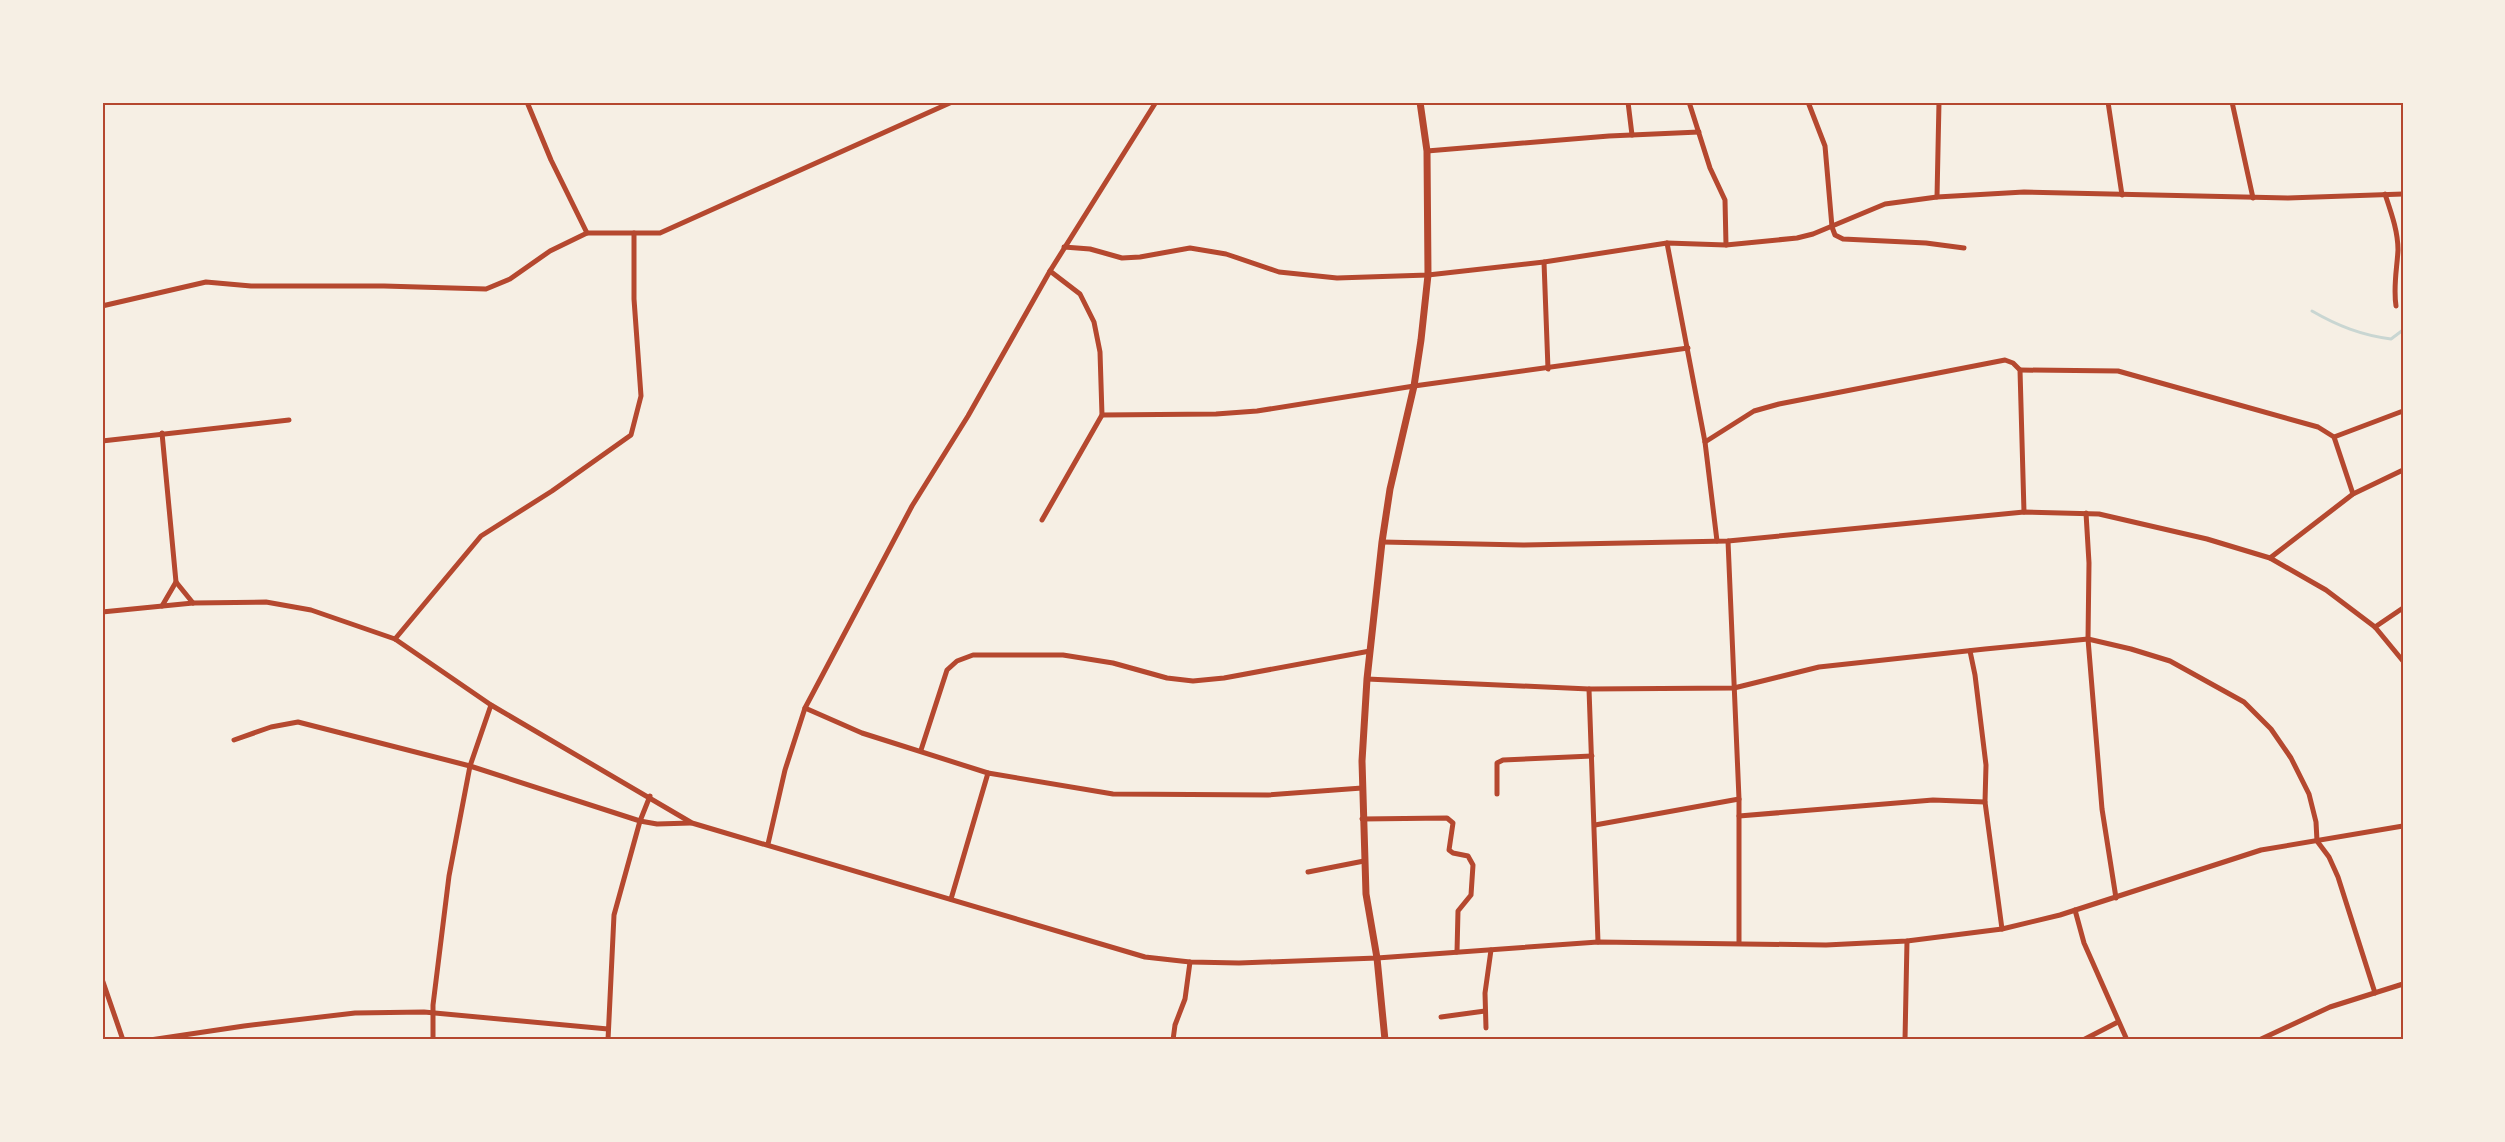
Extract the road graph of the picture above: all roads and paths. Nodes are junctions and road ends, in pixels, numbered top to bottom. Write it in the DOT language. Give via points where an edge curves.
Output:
graph roads {
  1 [pos="527,102"];
  2 [pos="952,102"];
  3 [pos="1156,102"];
  4 [pos="1420,102"];
  5 [pos="1628,102"];
  6 [pos="1689,102"];
  7 [pos="1808,102"];
  8 [pos="1939,102"];
  9 [pos="2108,102"];
  10 [pos="2232,102"];
  11 [pos="1699,132"];
  12 [pos="1632,135"];
  13 [pos="1427,151"];
  14 [pos="2385,194"];
  15 [pos="2403,194"];
  16 [pos="2122,195"];
  17 [pos="1936,197"];
  18 [pos="2253,198"];
  19 [pos="1832,227"];
  20 [pos="587,233"];
  21 [pos="634,233"];
  22 [pos="1667,243"];
  23 [pos="1726,245"];
  24 [pos="1064,248"];
  25 [pos="1964,248"];
  26 [pos="1544,262"];
  27 [pos="1050,271"];
  28 [pos="1428,275"];
  29 [pos="102,306"];
  30 [pos="2396,306"];
  31 [pos="1688,348"];
  32 [pos="1548,369"];
  33 [pos="2020,370"];
  34 [pos="1414,386"];
  35 [pos="2403,411"];
  36 [pos="1102,415"];
  37 [pos="289,420"];
  38 [pos="162,432"];
  39 [pos="2334,437"];
  40 [pos="102,441"];
  41 [pos="1705,442"];
  42 [pos="2403,470"];
  43 [pos="2353,494"];
  44 [pos="2024,512"];
  45 [pos="2086,513"];
  46 [pos="1042,520"];
  47 [pos="1717,541"];
  48 [pos="1728,541"];
  49 [pos="1383,542"];
  50 [pos="2270,558"];
  51 [pos="176,582"];
  52 [pos="193,603"];
  53 [pos="162,606"];
  54 [pos="2403,608"];
  55 [pos="102,612"];
  56 [pos="2375,627"];
  57 [pos="395,639"];
  58 [pos="2088,639"];
  59 [pos="1370,651"];
  60 [pos="1970,651"];
  61 [pos="2403,661"];
  62 [pos="1367,679"];
  63 [pos="1734,688"];
  64 [pos="1589,689"];
  65 [pos="491,705"];
  66 [pos="805,708"];
  67 [pos="234,740"];
  68 [pos="921,750"];
  69 [pos="1592,756"];
  70 [pos="470,766"];
  71 [pos="988,773"];
  72 [pos="1362,788"];
  73 [pos="1497,794"];
  74 [pos="650,796"];
  75 [pos="1739,799"];
  76 [pos="1985,802"];
  77 [pos="1739,816"];
  78 [pos="1362,819"];
  79 [pos="640,821"];
  80 [pos="692,823"];
  81 [pos="1596,825"];
  82 [pos="2403,826"];
  83 [pos="2317,841"];
  84 [pos="768,844"];
  85 [pos="1364,861"];
  86 [pos="1308,872"];
  87 [pos="2116,898"];
  88 [pos="951,899"];
  89 [pos="2075,910"];
  90 [pos="2002,929"];
  91 [pos="1907,941"];
  92 [pos="1598,942"];
  93 [pos="1740,942"];
  94 [pos="1491,950"];
  95 [pos="1457,952"];
  96 [pos="1377,958"];
  97 [pos="1190,962"];
  98 [pos="102,979"];
  99 [pos="2403,984"];
  100 [pos="2375,993"];
  101 [pos="1485,1011"];
  102 [pos="433,1014"];
  103 [pos="1441,1017"];
  104 [pos="2118,1022"];
  105 [pos="1486,1028"];
  106 [pos="608,1029"];
  107 [pos="123,1040"];
  108 [pos="150,1040"];
  109 [pos="434,1040"];
  110 [pos="608,1040"];
  111 [pos="1173,1040"];
  112 [pos="1385,1040"];
  113 [pos="1905,1040"];
  114 [pos="2083,1040"];
  115 [pos="2127,1040"];
  116 [pos="2259,1040"];
  1 -- 20 [label="street"];
  2 -- 21 [label="street" via="660,233"];
  3 -- 24 [label="street"];
  4 -- 13 [label="street"];
  5 -- 12 [label="street"];
  6 -- 11 [label="street"];
  7 -- 19 [label="street" via="1825,146"];
  8 -- 17 [label="street"];
  9 -- 16 [label="street"];
  10 -- 18 [label="street"];
  11 -- 12 [label="street"];
  11 -- 23 [label="street" via="1725,200"];
  12 -- 13 [label="street"];
  13 -- 28 [label="street"];
  14 -- 15 [label="street"];
  14 -- 18 [label="street"];
  14 -- 30 [label="street" via="2398,249 2393,288"];
  16 -- 17 [label="street" via="2024,192"];
  16 -- 18 [label="street"];
  17 -- 19 [label="street" via="1885,204"];
  19 -- 23 [label="street" via="1797,238"];
  19 -- 25 [label="street" via="1835,235 1843,239"];
  20 -- 21 [label="street"];
  20 -- 29 [label="street" via="486,290 206,282"];
  21 -- 57 [label="street" via="633,299 642,396 631,435 481,536"];
  22 -- 23 [label="street"];
  22 -- 26 [label="street"];
  22 -- 31 [label="street"];
  24 -- 27 [label="street"];
  24 -- 28 [label="street" via="1089,249 1122,258 1190,248 1226,254 1279,272 1337,278"];
  26 -- 28 [label="street"];
  26 -- 32 [label="street"];
  27 -- 36 [label="street" via="1080,294 1094,322 1100,352"];
  27 -- 66 [label="street" via="912,506"];
  28 -- 34 [label="street"];
  31 -- 32 [label="street"];
  31 -- 41 [label="street"];
  32 -- 34 [label="street"];
  33 -- 39 [label="street" via="2118,371 2318,427"];
  33 -- 41 [label="street" via="2013,363 1996,361 1779,404 1754,411"];
  33 -- 44 [label="street"];
  34 -- 36 [label="street" via="1257,411"];
  34 -- 49 [label="street" via="1390,489"];
  35 -- 39 [label="street"];
  36 -- 46 [label="street"];
  37 -- 38 [label="street"];
  38 -- 40 [label="street"];
  38 -- 51 [label="street"];
  39 -- 43 [label="street"];
  41 -- 47 [label="street"];
  42 -- 43 [label="street"];
  43 -- 50 [label="street"];
  44 -- 45 [label="street"];
  44 -- 48 [label="street"];
  45 -- 50 [label="street" via="2207,539"];
  45 -- 58 [label="street"];
  47 -- 48 [label="street"];
  47 -- 49 [label="street" via="1523,545"];
  48 -- 63 [label="street"];
  49 -- 59 [label="street"];
  50 -- 56 [label="street" via="2326,590"];
  51 -- 52 [label="street"];
  51 -- 53 [label="street"];
  52 -- 53 [label="street"];
  52 -- 57 [label="street" via="266,602 311,610"];
  53 -- 55 [label="street"];
  54 -- 56 [label="street"];
  56 -- 61 [label="street"];
  57 -- 65 [label="street"];
  58 -- 60 [label="street"];
  58 -- 83 [label="street" via="2170,661 2244,702 2271,729 2291,758 2309,794"];
  58 -- 87 [label="street" via="2102,809"];
  59 -- 62 [label="street"];
  59 -- 68 [label="street" via="1194,681 1063,656 973,655 947,670"];
  60 -- 63 [label="street" via="1819,667"];
  60 -- 76 [label="street" via="1986,765"];
  62 -- 64 [label="street"];
  62 -- 72 [label="street"];
  63 -- 64 [label="street"];
  63 -- 75 [label="street"];
  64 -- 69 [label="street"];
  65 -- 70 [label="street"];
  65 -- 74 [label="street"];
  66 -- 68 [label="street" via="862,733"];
  66 -- 84 [label="street"];
  67 -- 70 [label="street" via="298,722"];
  68 -- 71 [label="street"];
  69 -- 73 [label="street" via="1503,759 1497,763"];
  69 -- 81 [label="street"];
  70 -- 79 [label="street"];
  70 -- 102 [label="street" via="449,876"];
  71 -- 72 [label="street" via="1113,794 1268,795"];
  71 -- 88 [label="street"];
  72 -- 78 [label="street"];
  74 -- 79 [label="street"];
  74 -- 80 [label="street"];
  75 -- 77 [label="street"];
  75 -- 81 [label="street"];
  76 -- 77 [label="street" via="1933,800"];
  76 -- 90 [label="street"];
  77 -- 93 [label="street"];
  78 -- 85 [label="street"];
  78 -- 95 [label="street" via="1447,818 1453,823 1449,850 1468,856 1473,865 1471,895 1458,911"];
  79 -- 80 [label="street"];
  79 -- 106 [label="street" via="614,915"];
  80 -- 84 [label="street"];
  81 -- 92 [label="street"];
  82 -- 83 [label="street"];
  83 -- 87 [label="street" via="2261,850"];
  83 -- 100 [label="street" via="2338,877"];
  84 -- 88 [label="street"];
  85 -- 86 [label="street"];
  85 -- 96 [label="street"];
  87 -- 89 [label="street"];
  88 -- 97 [label="street" via="1145,957"];
  89 -- 90 [label="street"];
  89 -- 104 [label="street" via="2084,943"];
  90 -- 91 [label="street"];
  91 -- 93 [label="street" via="1826,945"];
  91 -- 113 [label="street"];
  92 -- 93 [label="street"];
  92 -- 94 [label="street"];
  94 -- 95 [label="street"];
  94 -- 101 [label="street"];
  95 -- 96 [label="street"];
  96 -- 97 [label="street"];
  96 -- 112 [label="street"];
  97 -- 111 [label="street"];
  98 -- 107 [label="street"];
  99 -- 100 [label="street"];
  100 -- 116 [label="street" via="2330,1007"];
  101 -- 103 [label="street"];
  101 -- 105 [label="street"];
  102 -- 106 [label="street"];
  102 -- 108 [label="street" via="355,1013"];
  102 -- 109 [label="street"];
  104 -- 114 [label="street"];
  104 -- 115 [label="street"];
  106 -- 110 [label="street"];
}
